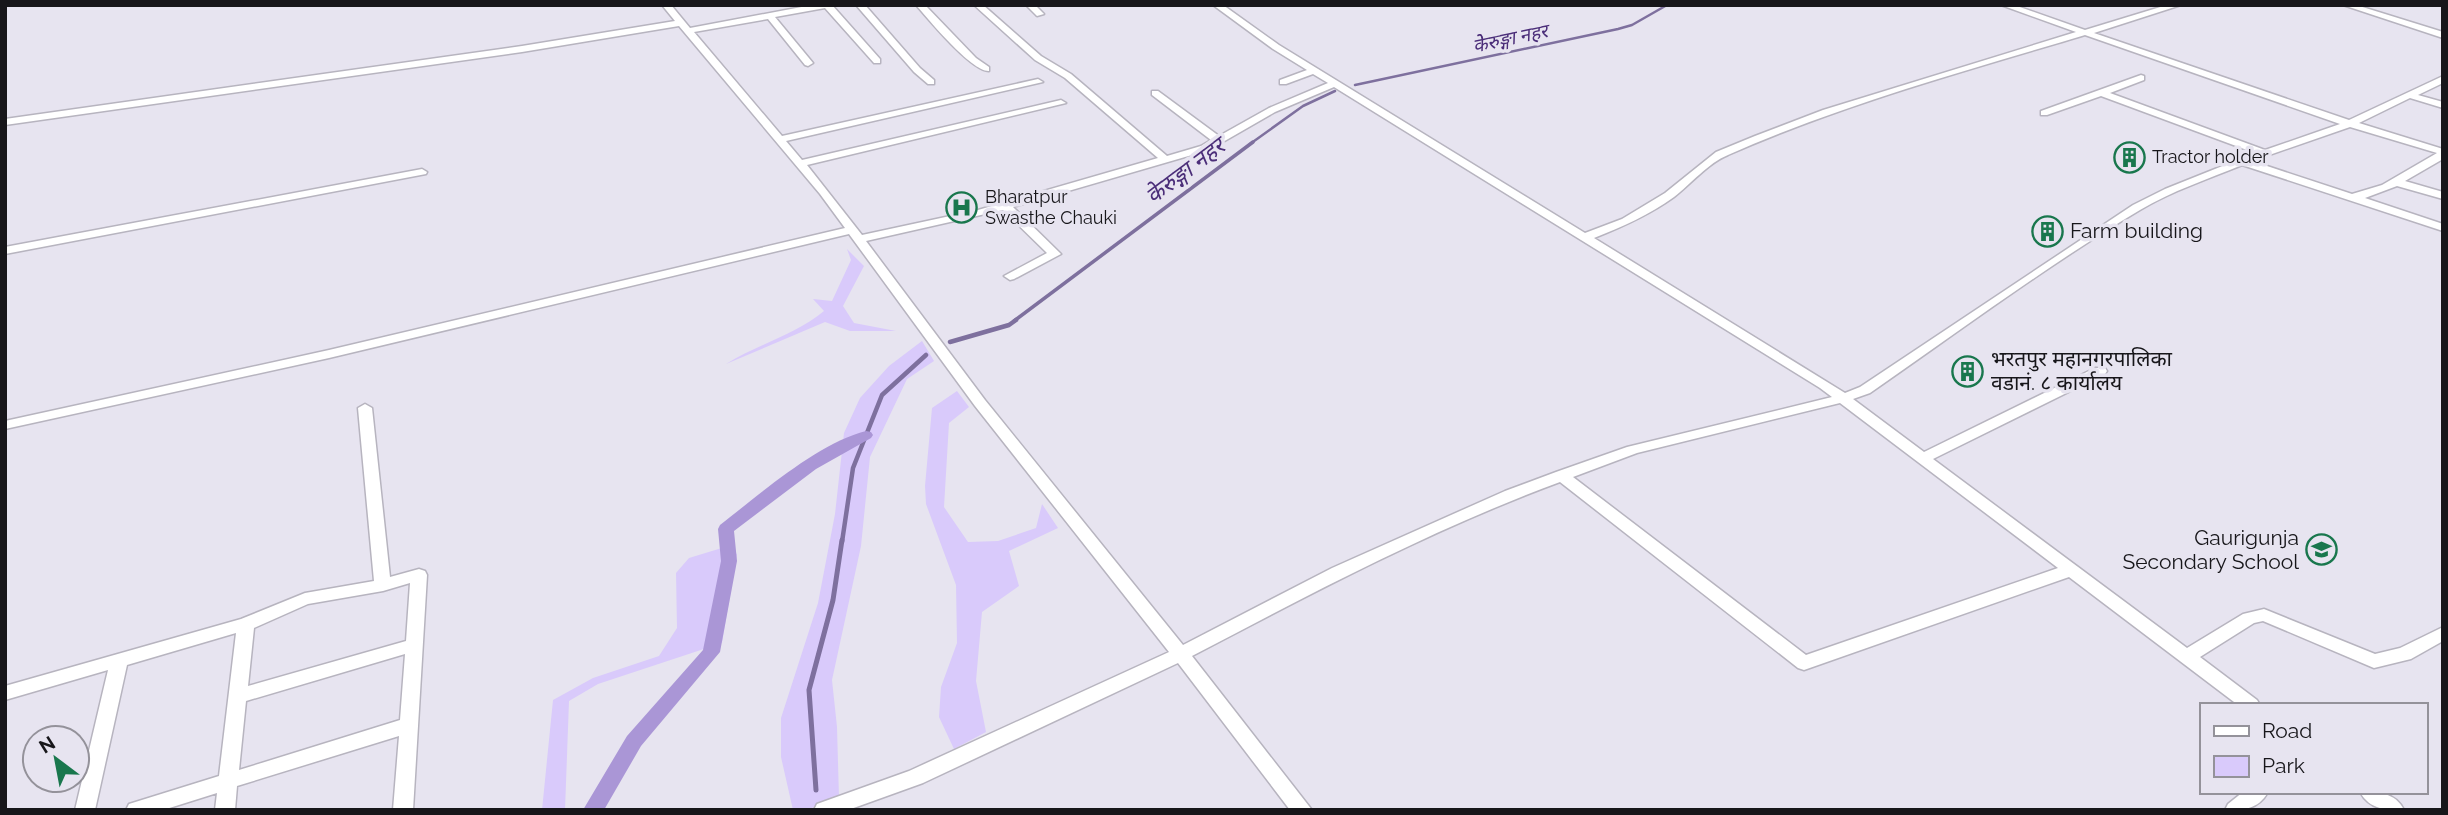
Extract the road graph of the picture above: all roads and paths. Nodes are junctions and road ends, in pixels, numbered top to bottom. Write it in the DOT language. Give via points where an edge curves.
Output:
graph roads {
  1 [pos="666,5"];
  2 [pos="860,5"];
  3 [pos="920,5"];
  4 [pos="978,5"];
  5 [pos="1030,5"];
  6 [pos="1217,5"];
  7 [pos="2005,5"];
  8 [pos="2177,5"];
  9 [pos="2347,5"];
  10 [pos="1040,14"];
  11 [pos="770,16"];
  12 [pos="683,27"];
  13 [pos="2089,32"];
  14 [pos="2443,35"];
  15 [pos="877,61"];
  16 [pos="808,63"];
  17 [pos="986,69"];
  18 [pos="1315,70"];
  19 [pos="2141,78"];
  20 [pos="2443,79"];
  21 [pos="931,82"];
  22 [pos="1038,82"];
  23 [pos="1283,82"];
  24 [pos="1335,83"];
  25 [pos="1155,93"];
  26 [pos="2102,93"];
  27 [pos="2409,95"];
  28 [pos="1061,103"];
  29 [pos="2443,105"];
  30 [pos="2044,113"];
  31 [pos="5,122"];
  32 [pos="2350,124"];
  33 [pos="781,139"];
  34 [pos="1219,141"];
  35 [pos="2265,153"];
  36 [pos="2443,153"];
  37 [pos="1164,159"];
  38 [pos="2242,161"];
  39 [pos="800,163"];
  40 [pos="422,172"];
  41 [pos="2393,181"];
  42 [pos="2443,196"];
  43 [pos="2348,197"];
  44 [pos="1005,206"];
  45 [pos="2443,228"];
  46 [pos="855,234"];
  47 [pos="1587,236"];
  48 [pos="5,251"];
  49 [pos="1010,276"];
  50 [pos="2100,371"];
  51 [pos="1844,398"];
  52 [pos="365,408"];
  53 [pos="5,425"];
  54 [pos="1923,458"];
  55 [pos="1561,475"];
  56 [pos="2071,570"];
  57 [pos="383,585"];
  58 [pos="246,624"];
  59 [pos="2443,633"];
  60 [pos="414,645"];
  61 [pos="1181,654"];
  62 [pos="2186,657"];
  63 [pos="119,660"];
  64 [pos="5,693"];
  65 [pos="238,696"];
  66 [pos="2248,703"];
  67 [pos="409,725"];
  68 [pos="229,780"];
  69 [pos="2255,794"];
  70 [pos="2373,794"];
  71 [pos="85,810"];
  72 [pos="136,810"];
  73 [pos="225,810"];
  74 [pos="403,810"];
  75 [pos="824,810"];
  76 [pos="1301,810"];
  77 [pos="2235,810"];
  78 [pos="2394,810"];
  1 -- 12 [label="street"];
  2 -- 21 [label="street"];
  3 -- 17 [label="street"];
  4 -- 37 [label="street"];
  5 -- 10 [label="street"];
  6 -- 18 [label="street"];
  7 -- 13 [label="street"];
  8 -- 13 [label="street"];
  9 -- 14 [label="street"];
  11 -- 12 [label="street"];
  11 -- 15 [label="street" via="827,5"];
  11 -- 16 [label="street"];
  12 -- 31 [label="street"];
  12 -- 33 [label="street"];
  13 -- 32 [label="street"];
  13 -- 47 [label="street" via="1826,112 1759,138 1720,154 1669,195 1626,221"];
  18 -- 23 [label="street"];
  18 -- 24 [label="street"];
  19 -- 26 [label="street"];
  20 -- 27 [label="street"];
  22 -- 33 [label="street"];
  24 -- 34 [label="street" via="1272,110"];
  24 -- 47 [label="street"];
  25 -- 34 [label="street"];
  26 -- 30 [label="street"];
  26 -- 35 [label="street"];
  27 -- 29 [label="street"];
  27 -- 32 [label="street"];
  28 -- 39 [label="street"];
  32 -- 35 [label="street"];
  32 -- 36 [label="street"];
  33 -- 39 [label="street"];
  34 -- 37 [label="street"];
  35 -- 38 [label="street"];
  36 -- 41 [label="street"];
  37 -- 44 [label="street"];
  38 -- 43 [label="street"];
  38 -- 51 [label="street" via="2137,207 1865,390"];
  39 -- 46 [label="street"];
  40 -- 48 [label="street"];
  41 -- 42 [label="street"];
  41 -- 43 [label="street" via="2360,197"];
  43 -- 45 [label="street"];
  44 -- 46 [label="street"];
  44 -- 49 [label="street" via="1055,254"];
  46 -- 53 [label="street"];
  46 -- 61 [label="street" via="980,403"];
  47 -- 51 [label="street"];
  50 -- 54 [label="street"];
  51 -- 54 [label="street"];
  51 -- 55 [label="street" via="1632,450"];
  52 -- 57 [label="street"];
  54 -- 56 [label="street"];
  55 -- 56 [label="street" via="1804,663"];
  55 -- 61 [label="street" via="1338,572"];
  56 -- 62 [label="street"];
  57 -- 58 [label="street" via="305,599"];
  57 -- 60 [label="street" via="419,575"];
  58 -- 63 [label="street"];
  58 -- 65 [label="street"];
  59 -- 62 [label="street" via="2405,654 2374,661 2264,615 2249,618"];
  60 -- 65 [label="street"];
  60 -- 67 [label="street"];
  61 -- 75 [label="street" via="916,776"];
  61 -- 76 [label="street"];
  62 -- 66 [label="street"];
  63 -- 64 [label="street"];
  63 -- 71 [label="street"];
  65 -- 68 [label="street"];
  67 -- 68 [label="street"];
  67 -- 74 [label="street"];
  68 -- 72 [label="street"];
  68 -- 73 [label="street"];
  69 -- 77 [label="street"];
  70 -- 78 [label="street"];
}
